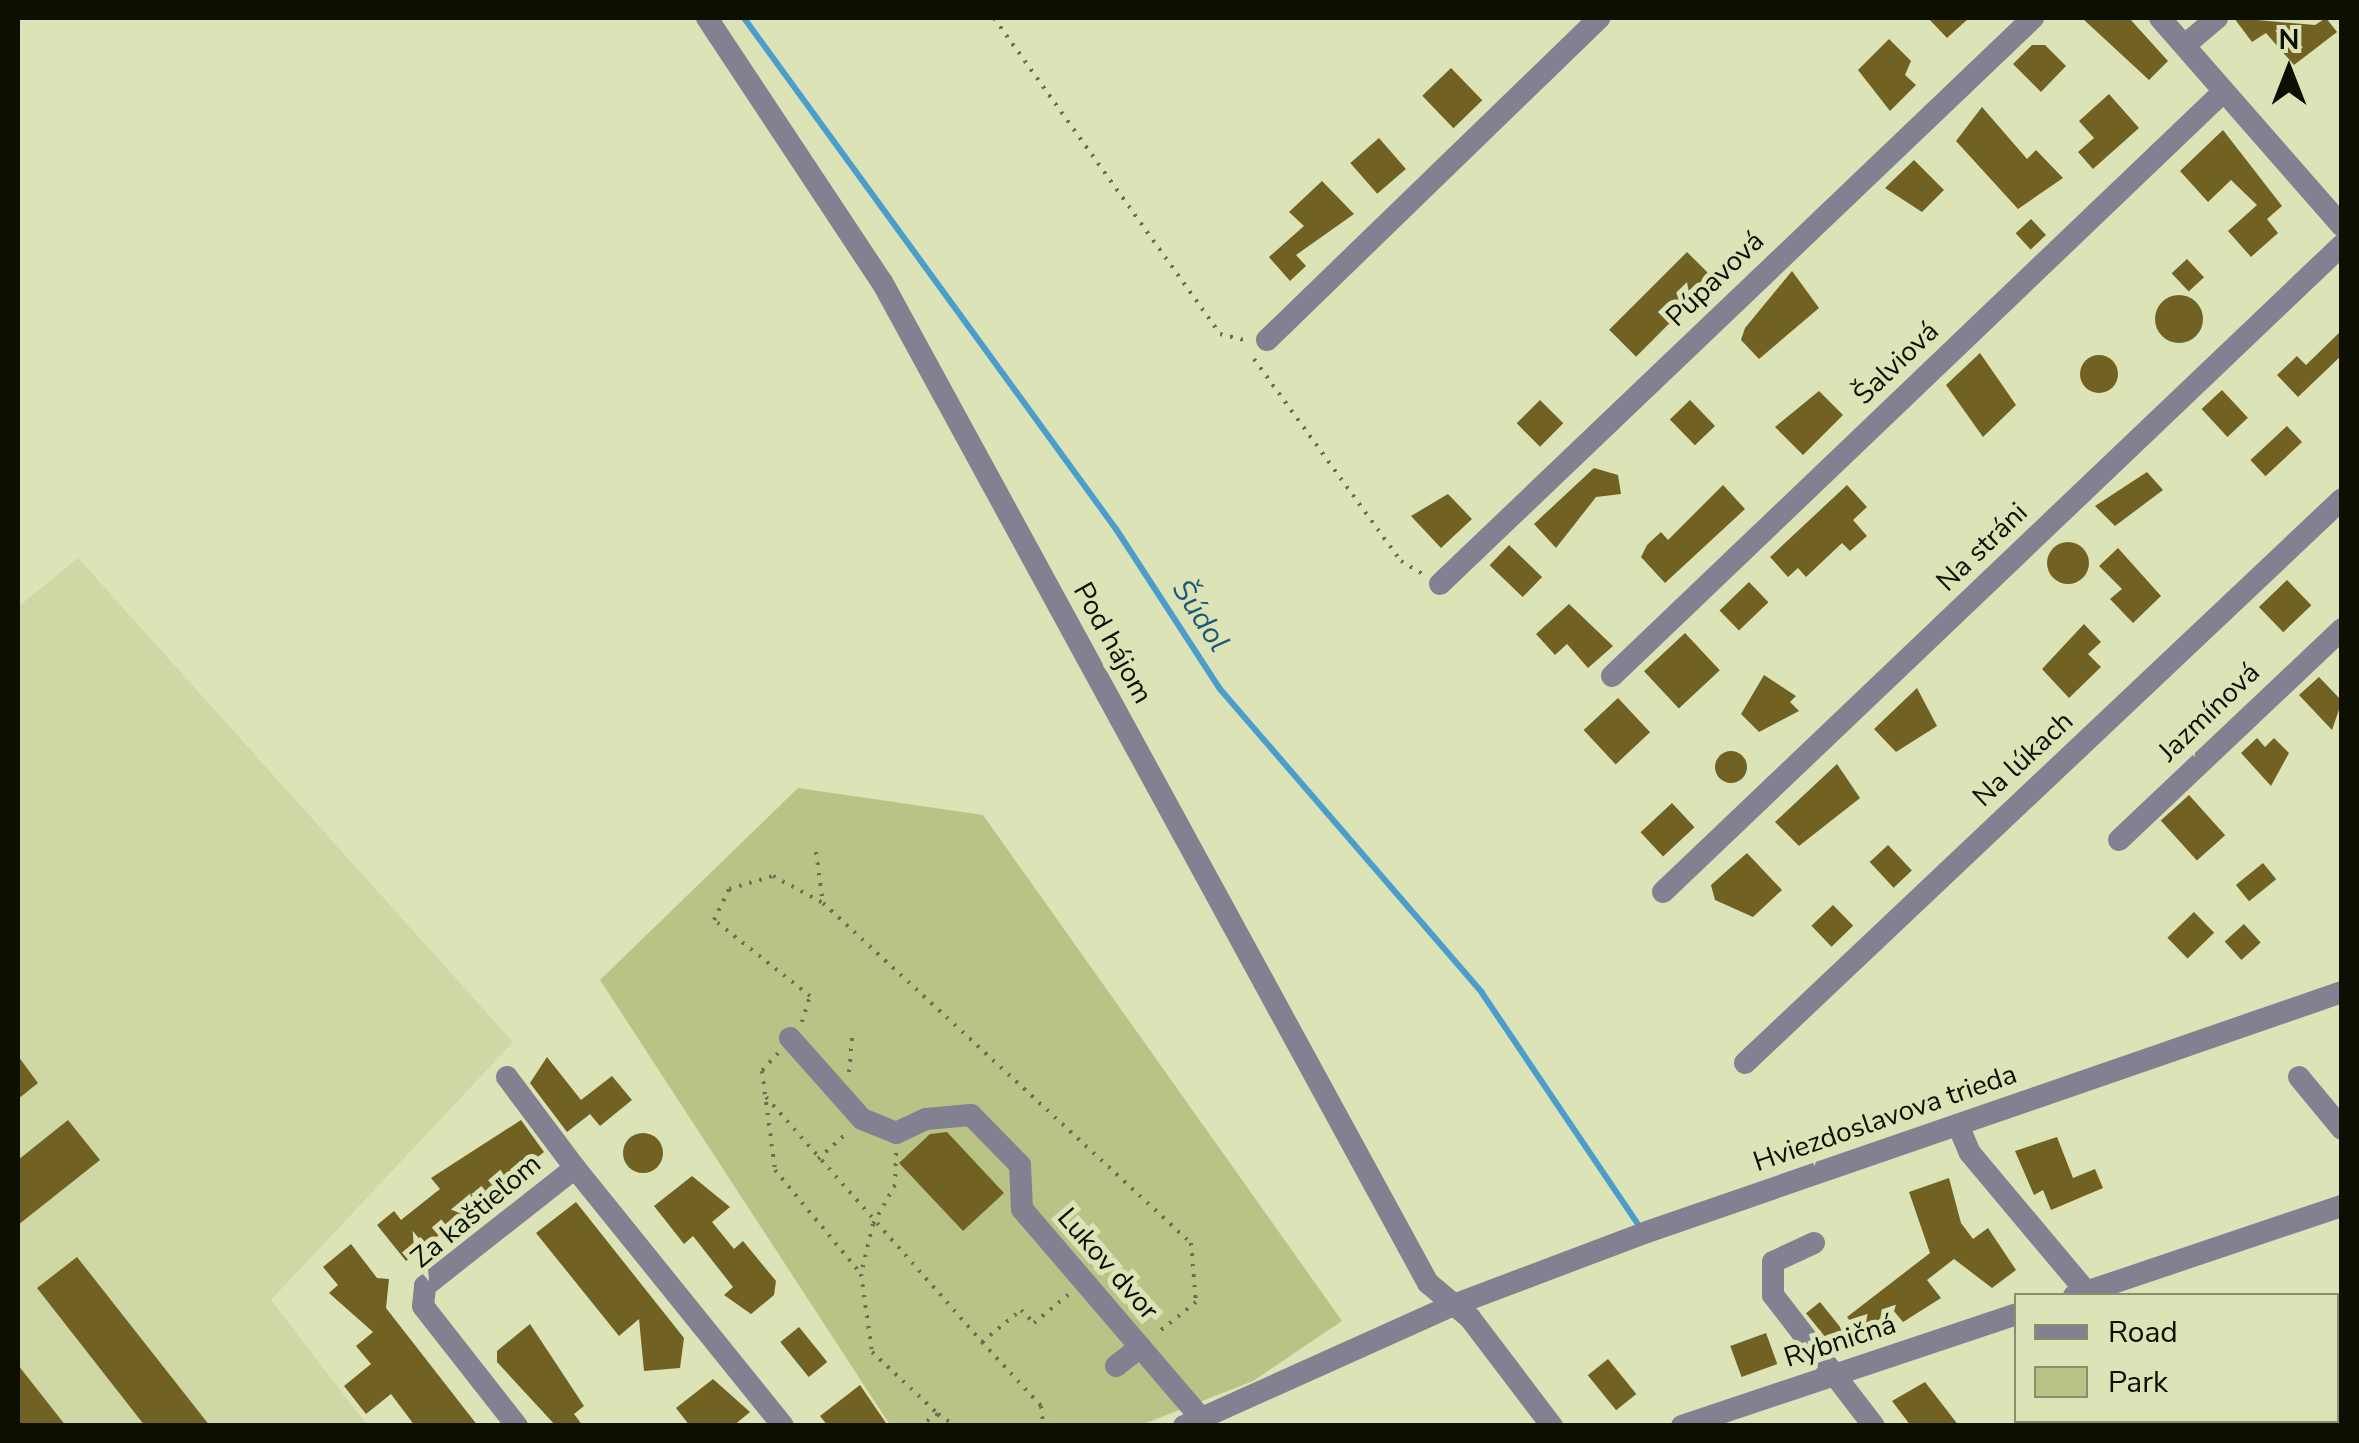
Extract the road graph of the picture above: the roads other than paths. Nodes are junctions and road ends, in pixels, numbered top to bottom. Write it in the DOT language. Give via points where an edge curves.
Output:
graph roads {
  1 [pos="707,18"];
  2 [pos="1599,18"];
  3 [pos="2032,18"];
  4 [pos="2160,18"];
  5 [pos="2217,18"];
  6 [pos="2186,45"];
  7 [pos="2222,93"];
  8 [pos="2342,226"];
  9 [pos="2342,245"];
  10 [pos="1267,340"];
  11 [pos="2342,499"];
  12 [pos="1440,584"];
  13 [pos="2342,629"];
  14 [pos="1612,676"];
  15 [pos="2120,840"];
  16 [pos="1663,892"];
  17 [pos="2342,992"];
  18 [pos="790,1038"];
  19 [pos="1746,1064"];
  20 [pos="507,1077"];
  21 [pos="2300,1077"];
  22 [pos="1958,1125"];
  23 [pos="2342,1129"];
  24 [pos="576,1168"];
  25 [pos="2342,1206"];
  26 [pos="1814,1243"];
  27 [pos="2082,1293"];
  28 [pos="2086,1293"];
  29 [pos="1451,1306"];
  30 [pos="2014,1315"];
  31 [pos="1140,1347"];
  32 [pos="1116,1366"];
  33 [pos="1834,1375"];
  34 [pos="1193,1422"];
  35 [pos="517,1426"];
  36 [pos="783,1426"];
  37 [pos="1552,1426"];
  38 [pos="1682,1426"];
  39 [pos="1874,1426"];
  1 -- 29 [label="street, Pod hájom" via="882,282 1428,1283"];
  2 -- 10 [label="street"];
  3 -- 12 [label="street, Púpavová"];
  4 -- 6 [label="street"];
  5 -- 6 [label="street"];
  6 -- 7 [label="street"];
  7 -- 8 [label="street"];
  7 -- 14 [label="street, Šalviová"];
  9 -- 16 [label="street, Na stráni"];
  11 -- 19 [label="street, Na lúkach"];
  13 -- 15 [label="street, Jazmínová"];
  17 -- 22 [label="street, Hviezdoslavova trieda"];
  18 -- 31 [label="street, Lukov dvor" via="854,1110 896,1134 926,1118 971,1115 1020,1165 1022,1210"];
  20 -- 24 [label="street"];
  21 -- 23 [label="street"];
  22 -- 27 [label="street" via="1970,1153"];
  22 -- 29 [label="street, Hviezdoslavova trieda"];
  24 -- 35 [label="street, Za kaštieľom" via="425,1286 423,1306"];
  24 -- 36 [label="street, Za kaštieľom"];
  25 -- 28 [label="street"];
  26 -- 33 [label="street" via="1773,1262 1770,1277 1787,1320"];
  29 -- 34 [label="street, Hviezdoslavova trieda"];
  29 -- 37 [label="street, Pod hájom"];
  30 -- 33 [label="street, Rybničná"];
  31 -- 32 [label="street"];
  31 -- 34 [label="street, Lukov dvor"];
  33 -- 38 [label="street, Rybničná"];
  33 -- 39 [label="street"];
}
